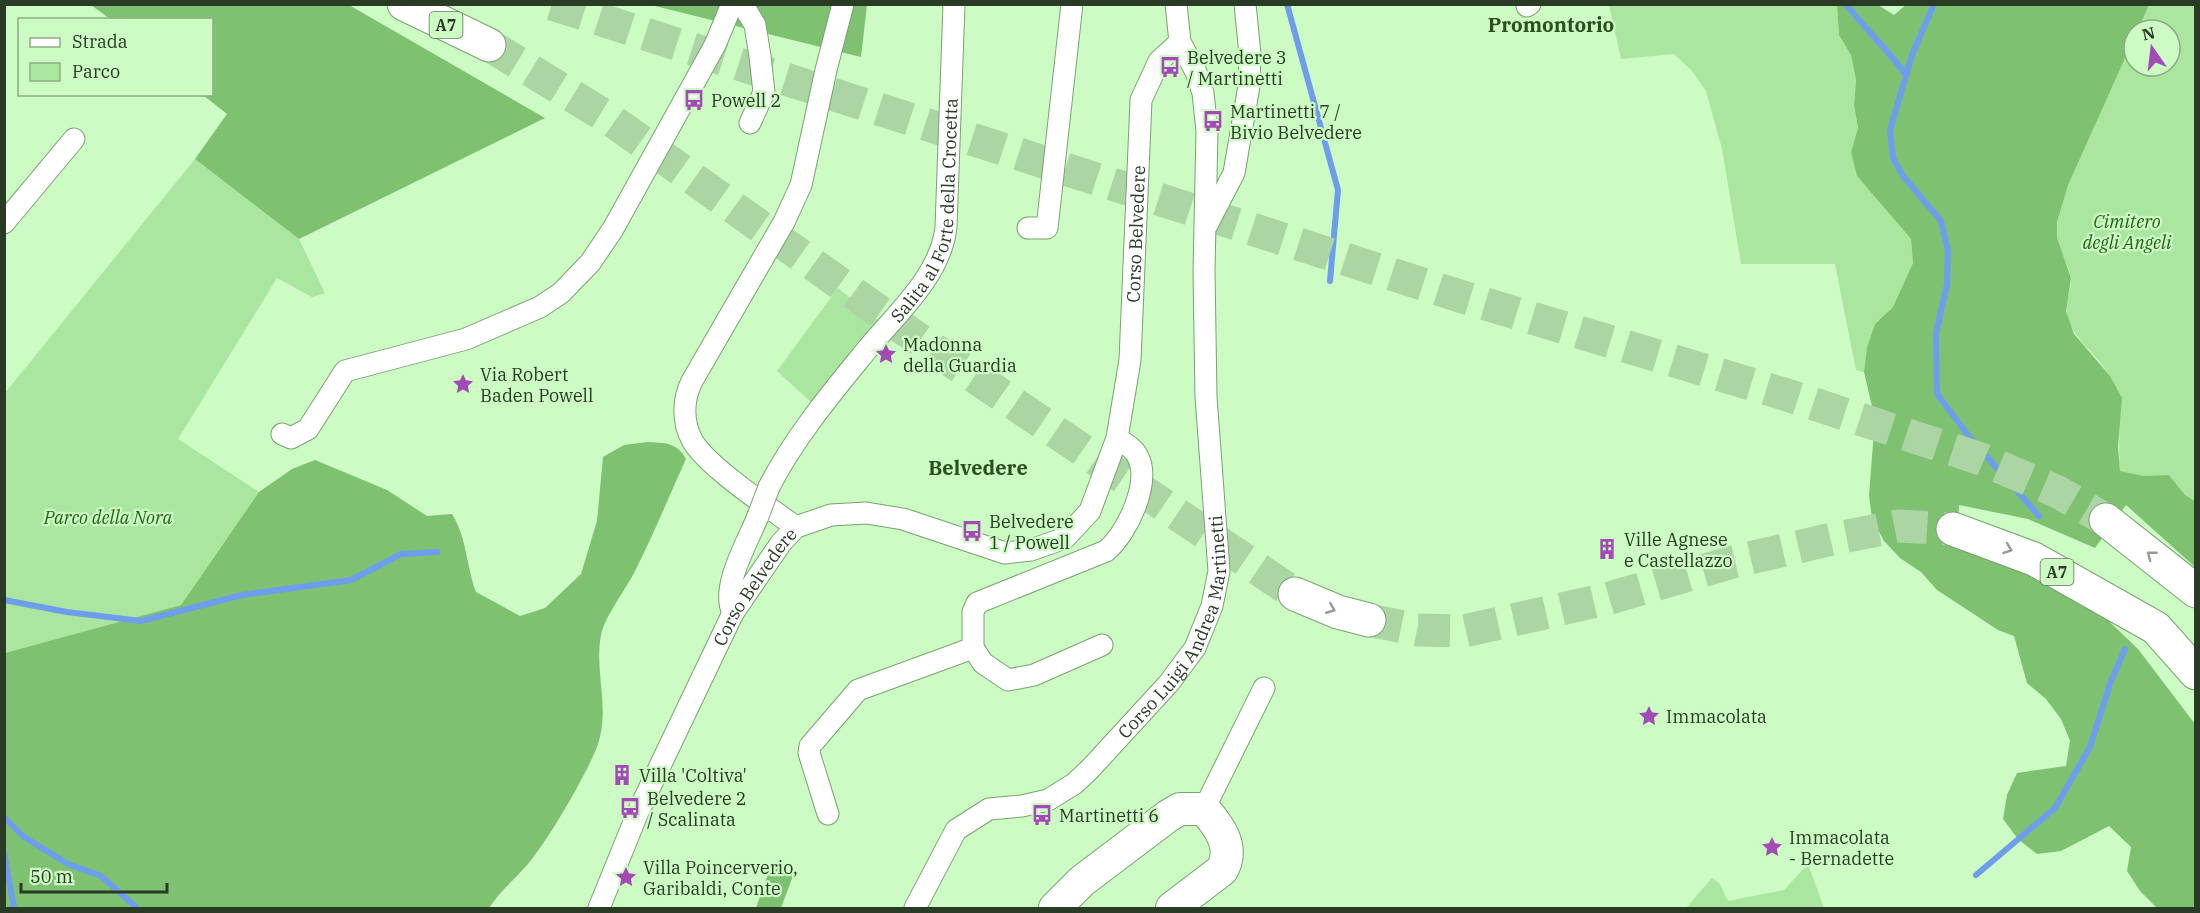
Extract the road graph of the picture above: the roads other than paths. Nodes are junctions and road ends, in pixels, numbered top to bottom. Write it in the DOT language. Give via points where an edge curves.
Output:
graph roads {
  1 [pos="404,4"];
  2 [pos="445,4"];
  3 [pos="734,4"];
  4 [pos="843,4"];
  5 [pos="954,4"];
  6 [pos="1072,4"];
  7 [pos="1176,4"];
  8 [pos="1245,4"];
  9 [pos="1180,42"];
  10 [pos="750,123"];
  11 [pos="74,139"];
  12 [pos="4,223"];
  13 [pos="1028,228"];
  14 [pos="1205,228"];
  15 [pos="282,434"];
  16 [pos="1117,438"];
  17 [pos="2106,520"];
  18 [pos="796,527"];
  19 [pos="1953,529"];
  20 [pos="2196,591"];
  21 [pos="1295,594"];
  22 [pos="734,613"];
  23 [pos="1369,620"];
  24 [pos="1102,645"];
  25 [pos="973,648"];
  26 [pos="2196,674"];
  27 [pos="1264,688"];
  28 [pos="1204,808"];
  29 [pos="828,814"];
  30 [pos="599,909"];
  31 [pos="915,909"];
  32 [pos="1055,909"];
  33 [pos="1172,909"];
  1 -- 2 [label="highway, A7" via="489,45"];
  3 -- 10 [label="street" via="750,16 760,56 764,92"];
  3 -- 15 [label="street" via="613,229 590,263 561,293 540,307 466,339 345,371 308,429 291,438"];
  4 -- 18 [label="street" via="801,185 784,222 692,381 685,404 688,431 701,452"];
  5 -- 22 [label="street, Salita al Forte della Crocetta, bridge" via="942,250 915,292 795,442 769,487 730,586 728,603"];
  6 -- 13 [label="street" via="1047,228"];
  7 -- 9 [label="street, Corso Luigi Andrea Martinetti"];
  8 -- 14 [label="street, Corso Luigi Andrea Martinetti" via="1249,86 1234,173"];
  9 -- 14 [label="street, Corso Luigi Andrea Martinetti" via="1203,93 1207,131"];
  9 -- 16 [label="street, Corso Belvedere" via="1159,61 1141,100 1130,360"];
  11 -- 12 [label="street"];
  14 -- 31 [label="street, Corso Luigi Andrea Martinetti" via="1206,397 1219,571 1212,606 1199,638 1169,682 1074,784 1048,800 989,809 956,830"];
  16 -- 18 [label="street, Corso Belvedere" via="1087,516 1065,538 1031,550 1005,553 903,519 866,513 831,515"];
  16 -- 25 [label="street" via="1138,455 1143,482 1119,541 1106,551 977,603 973,612"];
  20 -- 17 [label="highway, one-way"];
  18 -- 22 [label="street, Corso Belvedere"];
  19 -- 26 [label="highway, A7, one-way" via="2034,559 2156,628"];
  21 -- 23 [label="highway, one-way"];
  22 -- 30 [label="street, Corso Belvedere" via="638,812"];
  24 -- 25 [label="street" via="1034,675 1008,680 983,663"];
  25 -- 29 [label="street" via="858,690 810,746"];
  27 -- 28 [label="street"];
  28 -- 32 [label="street" via="1180,809 1168,816 1082,881"];
  28 -- 33 [label="street" via="1219,826 1226,843 1226,863"];
}
